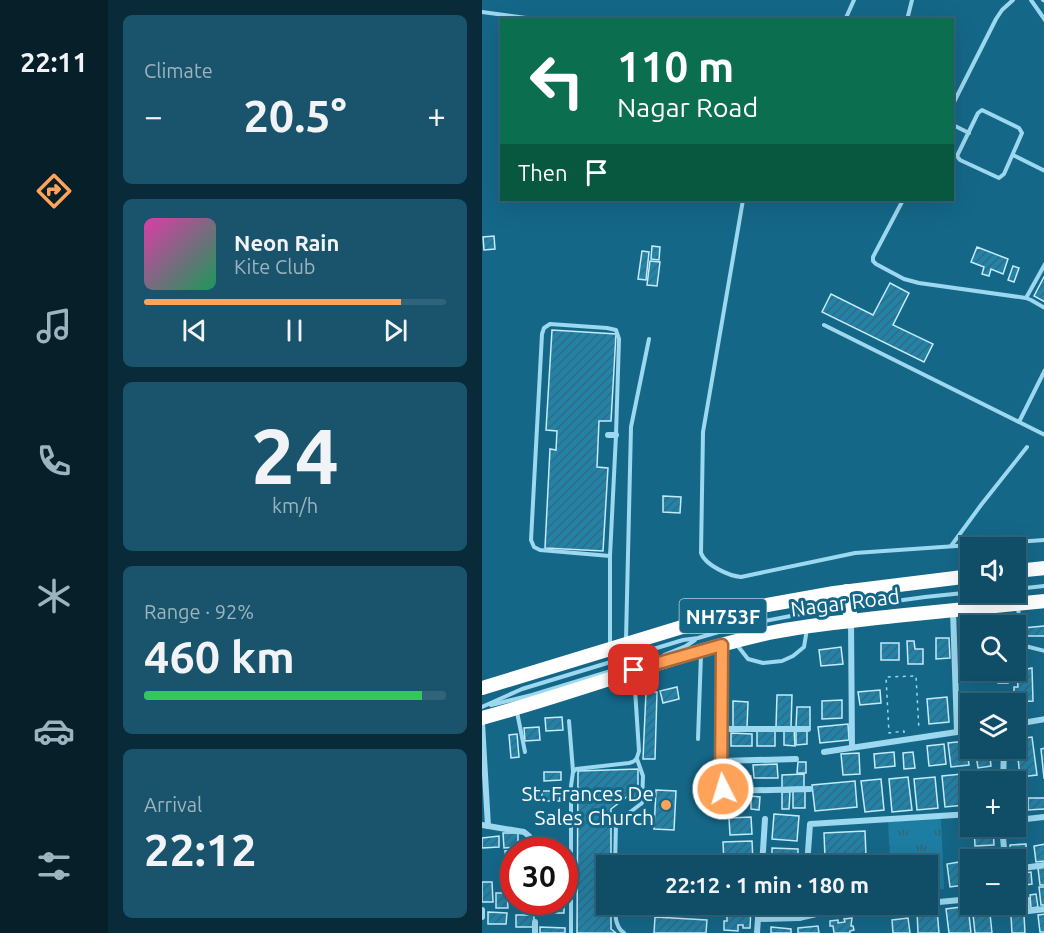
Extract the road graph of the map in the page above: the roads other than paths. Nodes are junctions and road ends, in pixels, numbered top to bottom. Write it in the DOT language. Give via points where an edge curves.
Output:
graph roads {
  1 [pos="854,0"];
  2 [pos="912,0"];
  3 [pos="1013,0"];
  4 [pos="1031,0"];
  5 [pos="482,12"];
  6 [pos="526,18"];
  7 [pos="846,18"];
  8 [pos="908,18"];
  9 [pos="1044,20"];
  10 [pos="954,102"];
  11 [pos="954,126"];
  12 [pos="968,133"];
  13 [pos="1013,155"];
  14 [pos="1044,171"];
  15 [pos="743,201"];
  16 [pos="902,201"];
  17 [pos="1044,264"];
  18 [pos="1026,298"];
  19 [pos="1044,308"];
  20 [pos="824,325"];
  21 [pos="649,339"];
  22 [pos="1044,370"];
  23 [pos="1019,422"];
  24 [pos="608,435"];
  25 [pos="616,435"];
  26 [pos="1044,435"];
  27 [pos="1027,447"];
  28 [pos="1044,540"];
  29 [pos="952,546"];
  30 [pos="610,556"];
  31 [pos="1044,568"];
  32 [pos="1026,570"];
  33 [pos="960,577"];
  34 [pos="1044,586"];
  35 [pos="1026,588"];
  36 [pos="848,591"];
  37 [pos="960,593"];
  38 [pos="1044,601"];
  39 [pos="1026,602"];
  40 [pos="1018,603"];
  41 [pos="953,610"];
  42 [pos="850,614"];
  43 [pos="807,627"];
  44 [pos="728,643"];
  45 [pos="626,644"];
  46 [pos="699,644"];
  47 [pos="610,648"];
  48 [pos="1044,651"];
  49 [pos="662,656"];
  50 [pos="638,666"];
  51 [pos="482,688"];
  52 [pos="482,707"];
  53 [pos="516,709"];
  54 [pos="482,718"];
  55 [pos="1044,719"];
  56 [pos="569,721"];
  57 [pos="1026,722"];
  58 [pos="482,723"];
  59 [pos="721,729"];
  60 [pos="808,729"];
  61 [pos="698,739"];
  62 [pos="852,747"];
  63 [pos="525,752"];
  64 [pos="824,752"];
  65 [pos="637,759"];
  66 [pos="796,759"];
  67 [pos="720,761"];
  68 [pos="573,772"];
  69 [pos="810,789"];
  70 [pos="960,815"];
  71 [pos="1044,818"];
  72 [pos="765,819"];
  73 [pos="1026,819"];
  74 [pos="485,826"];
  75 [pos="528,837"];
  76 [pos="615,855"];
  77 [pos="762,855"];
  78 [pos="808,855"];
  79 [pos="1044,865"];
  80 [pos="1026,868"];
  81 [pos="960,900"];
  82 [pos="938,902"];
  83 [pos="1044,909"];
  84 [pos="482,910"];
  85 [pos="1026,911"];
  86 [pos="615,915"];
  87 [pos="758,915"];
  88 [pos="799,915"];
  89 [pos="812,915"];
  90 [pos="482,917"];
  91 [pos="799,918"];
  92 [pos="758,919"];
  93 [pos="535,922"];
  94 [pos="535,933"];
  95 [pos="571,933"];
  96 [pos="624,933"];
  97 [pos="757,933"];
  1 -- 7 [label="lane"];
  2 -- 8 [label="lane"];
  3 -- 10 [label="lane" via="996,19"];
  4 -- 9 [label="lane"];
  5 -- 6 [label="lane"];
  11 -- 12 [label="lane"];
  12 -- 13 [label="lane" via="982,110 1019,128 1022,136"];
  12 -- 13 [label="lane" via="957,156 960,160 999,178"];
  13 -- 14 [label="lane"];
  15 -- 29 [label="lane" via="703,432 703,559 741,577 855,553"];
  16 -- 18 [label="lane" via="873,257 876,264 919,284"];
  17 -- 18 [label="lane"];
  18 -- 19 [label="lane"];
  20 -- 23 [label="lane"];
  21 -- 45 [label="lane" via="631,427"];
  22 -- 23 [label="lane"];
  23 -- 26 [label="lane"];
  24 -- 25 [label="street"];
  25 -- 30 [label="lane"];
  25 -- 30 [label="lane" via="616,330 550,324 542,334 531,540 540,550"];
  27 -- 29 [label="lane"];
  28 -- 29 [label="lane"];
  30 -- 47 [label="lane"];
  31 -- 32 [label="highway"];
  33 -- 36 [label="highway, Nagar Road / NH753F"];
  34 -- 35 [label="lane"];
  36 -- 42 [label="highway"];
  36 -- 45 [label="highway, Nagar Road / NH753F" via="746,610"];
  37 -- 42 [label="lane"];
  38 -- 39 [label="highway, Nagar Road / NH753F"];
  40 -- 41 [label="highway, Nagar Road / NH753F"];
  40 -- 48 [label="lane" via="1022,641 1025,646"];
  41 -- 42 [label="highway, Nagar Road / NH753F"];
  41 -- 62 [label="street" via="957,732"];
  42 -- 43 [label="highway, Nagar Road / NH753F"];
  42 -- 46 [label="lane" via="800,614 759,622"];
  42 -- 62 [label="street"];
  43 -- 44 [label="highway, Nagar Road / NH753F"];
  43 -- 44 [label="lane" via="804,647 782,661 763,663 748,659"];
  44 -- 46 [label="highway, Nagar Road / NH753F"];
  44 -- 59 [label="street"];
  45 -- 47 [label="highway, Nagar Road / NH753F"];
  46 -- 49 [label="lane"];
  46 -- 50 [label="highway, Nagar Road / NH753F"];
  46 -- 52 [label="lane" via="683,640 522,689"];
  46 -- 61 [label="lane"];
  47 -- 51 [label="highway, Nagar Road / NH753F"];
  50 -- 52 [label="lane"];
  50 -- 53 [label="highway, Nagar Road / NH753F"];
  50 -- 65 [label="lane"];
  53 -- 54 [label="highway, Nagar Road / NH753F"];
  53 -- 63 [label="lane"];
  55 -- 57 [label="street"];
  56 -- 68 [label="lane"];
  58 -- 74 [label="street"];
  59 -- 60 [label="street"];
  59 -- 67 [label="street"];
  62 -- 64 [label="street"];
  65 -- 68 [label="lane"];
  65 -- 76 [label="lane" via="643,777 642,803 616,823"];
  66 -- 67 [label="street"];
  67 -- 69 [label="street" via="721,786 728,791"];
  68 -- 95 [label="lane"];
  70 -- 78 [label="street" via="810,824"];
  71 -- 73 [label="street"];
  72 -- 77 [label="street"];
  74 -- 75 [label="street" via="524,832"];
  79 -- 80 [label="street"];
  81 -- 82 [label="street"];
  83 -- 85 [label="street"];
  84 -- 90 [label="street"];
  86 -- 96 [label="lane"];
  87 -- 92 [label="street"];
  88 -- 91 [label="street"];
  89 -- 91 [label="street"];
  91 -- 92 [label="street"];
  92 -- 97 [label="street"];
  93 -- 94 [label="street"];
}
